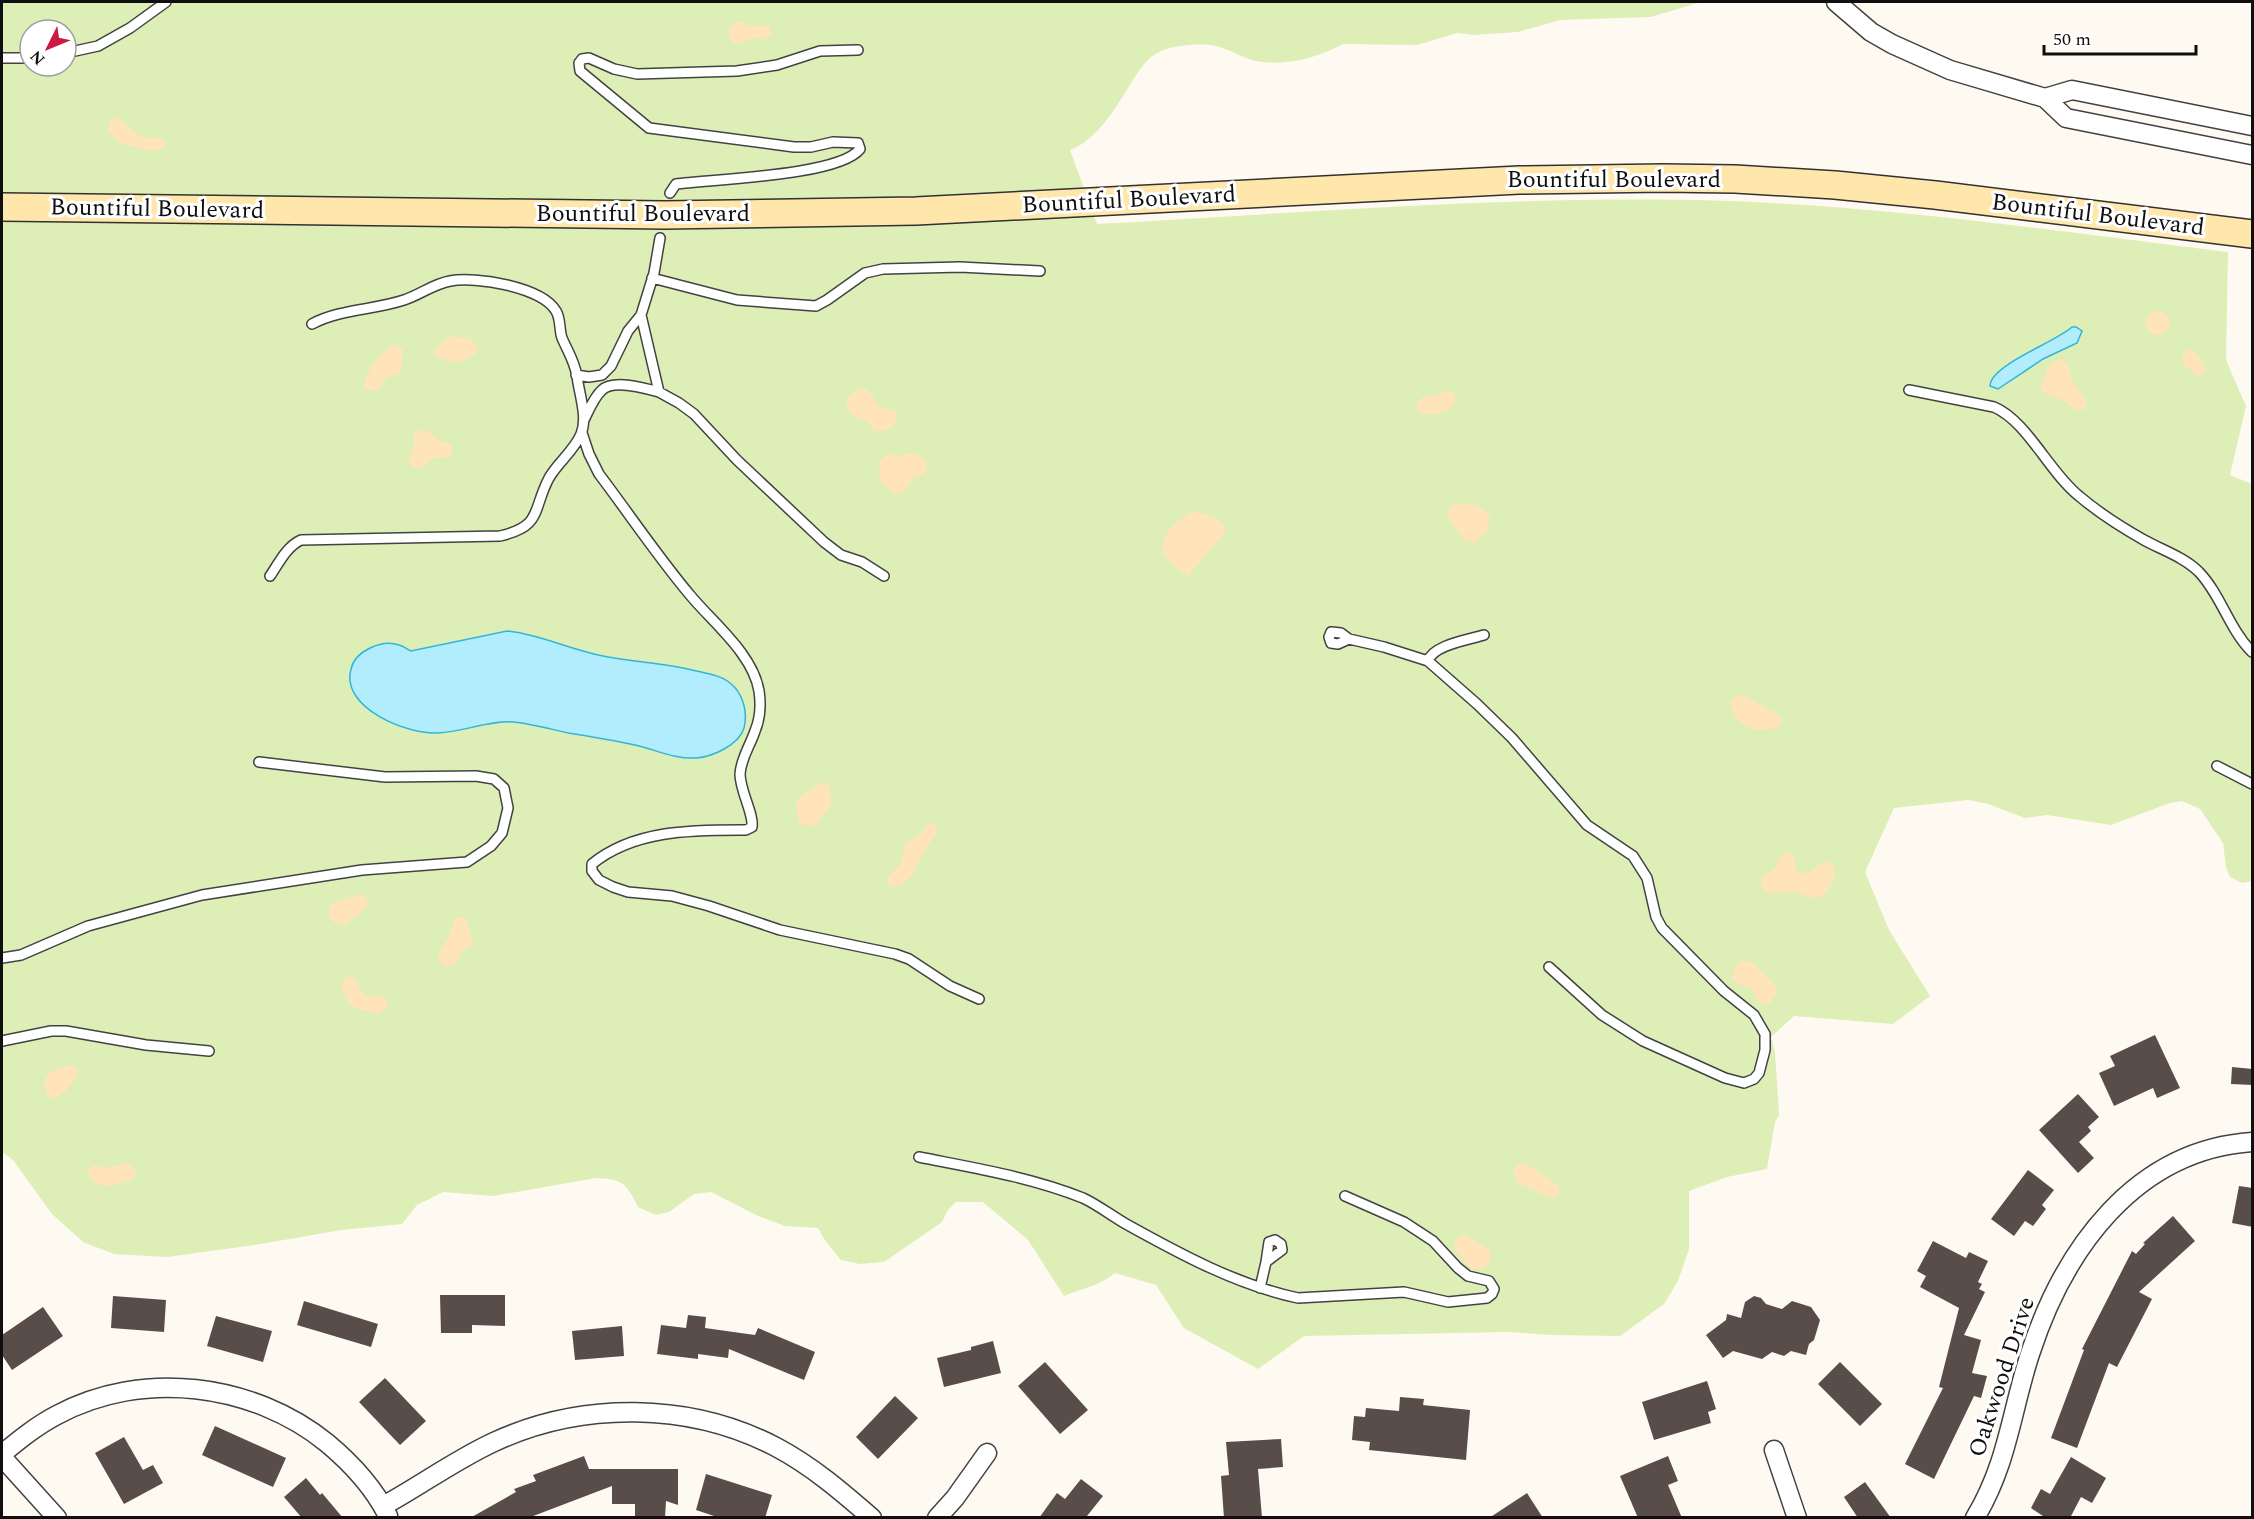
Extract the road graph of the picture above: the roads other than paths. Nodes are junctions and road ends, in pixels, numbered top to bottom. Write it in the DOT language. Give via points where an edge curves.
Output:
graph roads {
  1 [pos="166,2"];
  2 [pos="1836,2"];
  3 [pos="78,49"];
  4 [pos="858,50"];
  5 [pos="2,58"];
  6 [pos="18,58"];
  7 [pos="2045,98"];
  8 [pos="2253,126"];
  9 [pos="2253,155"];
  10 [pos="670,194"];
  11 [pos="2,207"];
  12 [pos="2253,234"];
  13 [pos="660,238"];
  14 [pos="1040,271"];
  15 [pos="652,278"];
  16 [pos="641,315"];
  17 [pos="312,324"];
  18 [pos="576,375"];
  19 [pos="1909,390"];
  20 [pos="659,392"];
  21 [pos="584,420"];
  22 [pos="582,433"];
  23 [pos="270,576"];
  24 [pos="884,576"];
  25 [pos="1484,635"];
  26 [pos="1348,639"];
  27 [pos="2253,652"];
  28 [pos="1428,661"];
  29 [pos="259,762"];
  30 [pos="2217,766"];
  31 [pos="2253,784"];
  32 [pos="2,958"];
  33 [pos="1548,967"];
  34 [pos="979,999"];
  35 [pos="2,1041"];
  36 [pos="209,1051"];
  37 [pos="2253,1142"];
  38 [pos="919,1157"];
  39 [pos="1345,1196"];
  40 [pos="1266,1262"];
  41 [pos="1260,1288"];
  42 [pos="1774,1450"];
  43 [pos="987,1453"];
  44 [pos="2,1456"];
  45 [pos="386,1512"];
  46 [pos="57,1518"];
  47 [pos="872,1518"];
  48 [pos="937,1518"];
  49 [pos="1797,1518"];
  50 [pos="1975,1518"];
  1 -- 3 [label="lane" via="130,28 98,45"];
  2 -- 7 [label="street" via="1871,32 1923,60"];
  4 -- 10 [label="lane" via="820,51 777,65 737,71 658,75 637,74 582,59 580,71 649,128 794,147 847,141 858,143 860,148 856,154 838,161 795,172 676,184"];
  5 -- 6 [label="lane"];
  7 -- 8 [label="street" via="2072,90"];
  7 -- 9 [label="street" via="2066,118"];
  11 -- 12 [label="main road, Bountiful Boulevard" via="665,215 916,212 1519,180 1663,178 1824,185 1935,195"];
  13 -- 15 [label="lane"];
  14 -- 15 [label="lane" via="883,269 864,273 816,306 737,300"];
  15 -- 16 [label="lane"];
  16 -- 18 [label="lane" via="602,375"];
  16 -- 20 [label="lane"];
  17 -- 18 [label="lane" via="325,317 406,299 451,281 483,280 515,287 546,300 556,311"];
  18 -- 21 [label="lane"];
  19 -- 27 [label="lane" via="2005,412 2077,495 2110,520 2198,571 2239,637"];
  20 -- 21 [label="lane" via="612,384 599,393"];
  20 -- 24 [label="lane" via="694,414 824,542"];
  21 -- 22 [label="lane"];
  22 -- 23 [label="lane" via="548,479 537,513 517,532 500,536 301,540 286,552"];
  22 -- 34 [label="lane" via="599,474 690,595 751,666 759,690 760,712 740,774 752,827 664,834 630,841 602,856 592,864 592,871 613,888 672,896 780,930 895,954"];
  25 -- 28 [label="lane" via="1439,649 1430,654"];
  26 -- 28 [label="lane"];
  28 -- 33 [label="lane" via="1512,738 1587,825 1640,864 1662,928 1724,991 1754,1015 1765,1034 1759,1073 1743,1083 1643,1041 1602,1015"];
  29 -- 32 [label="lane" via="385,777 494,779 504,788 508,808 502,833 467,862 362,870 202,895 88,926 21,955"];
  30 -- 31 [label="lane"];
  35 -- 36 [label="lane" via="66,1031"];
  37 -- 50 [label="street, Oakwood Drive" via="2213,1147 2167,1165 2127,1194 2096,1228 2068,1269 2037,1332 2006,1449"];
  38 -- 41 [label="lane" via="990,1171 1084,1199 1201,1263"];
  39 -- 41 [label="lane" via="1404,1222 1433,1241 1468,1276 1489,1281 1494,1289 1492,1294 1487,1298 1448,1302 1404,1292 1298,1298"];
  40 -- 41 [label="lane"];
  42 -- 49 [label="street"];
  43 -- 48 [label="street"];
  44 -- 45 [label="street" via="28,1432 90,1401 152,1388 208,1390 253,1402 315,1434 363,1479"];
  44 -- 46 [label="street"];
  45 -- 47 [label="street" via="474,1452 517,1432 596,1414 654,1412 715,1423 776,1447 815,1471"];
}
